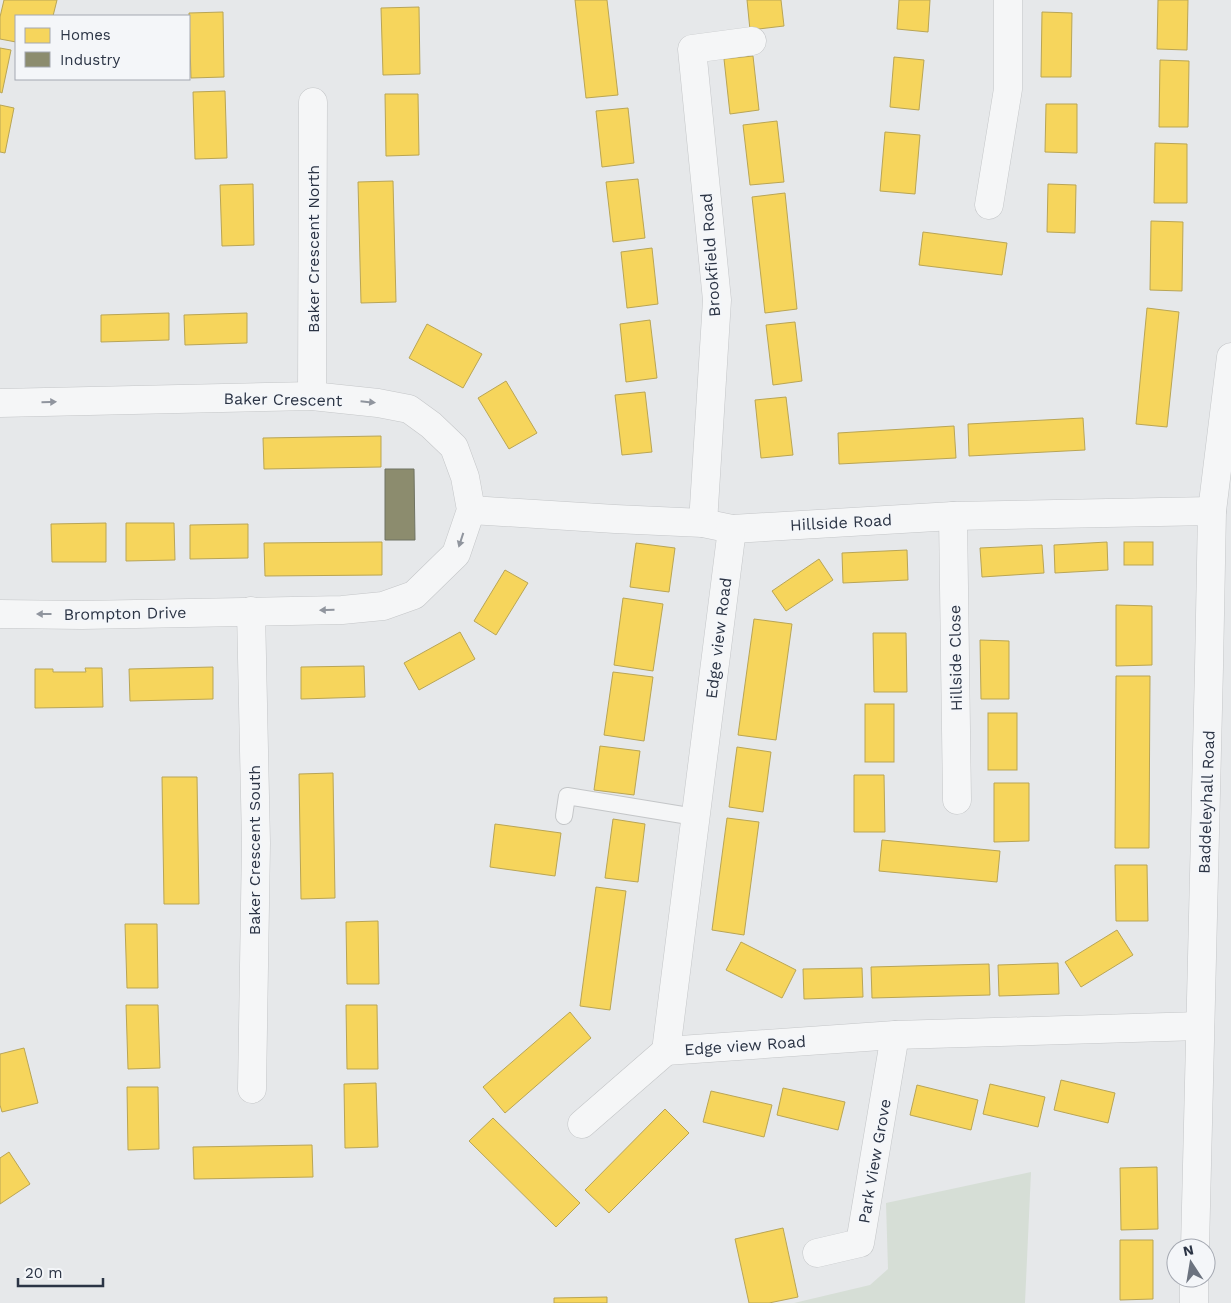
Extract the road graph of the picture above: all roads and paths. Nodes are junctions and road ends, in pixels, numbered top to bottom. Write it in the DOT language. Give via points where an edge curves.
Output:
graph roads {
  1 [pos="1008,0"];
  2 [pos="752,41"];
  3 [pos="314,102"];
  4 [pos="989,205"];
  5 [pos="1231,357"];
  6 [pos="312,396"];
  7 [pos="0,403"];
  8 [pos="471,510"];
  9 [pos="1212,510"];
  10 [pos="953,516"];
  11 [pos="703,523"];
  12 [pos="732,529"];
  13 [pos="251,611"];
  14 [pos="0,614"];
  15 [pos="1220,667"];
  16 [pos="957,800"];
  17 [pos="564,816"];
  18 [pos="695,817"];
  19 [pos="1200,1026"];
  20 [pos="895,1036"];
  21 [pos="666,1051"];
  22 [pos="252,1089"];
  23 [pos="582,1124"];
  24 [pos="1195,1238"];
  25 [pos="817,1253"];
  26 [pos="1194,1288"];
  27 [pos="1194,1303"];
  1 -- 4 [label="street" via="1008,89"];
  2 -- 11 [label="street, Brookfield Road" via="692,49 717,300"];
  3 -- 6 [label="street, Baker Crescent North"];
  5 -- 9 [label="street, Baddeleyhall Road"];
  7 -- 6 [label="street, Baker Crescent, one-way"];
  6 -- 8 [label="street, Baker Crescent, one-way" via="409,409 432,425 454,446 466,477"];
  8 -- 11 [label="street, Hillside Road"];
  8 -- 13 [label="street, Baker Crescent, one-way" via="456,554 414,595 383,606"];
  9 -- 10 [label="street, Hillside Road"];
  9 -- 15 [label="street, Baddeleyhall Road"];
  10 -- 12 [label="street, Hillside Road"];
  10 -- 16 [label="street, Hillside Close"];
  11 -- 12 [label="street, Hillside Road"];
  12 -- 18 [label="street, Edge view Road"];
  13 -- 14 [label="street, Brompton Drive, one-way"];
  13 -- 22 [label="street, Baker Crescent South" via="256,844"];
  15 -- 19 [label="street, Baddeleyhall Road"];
  17 -- 18 [label="lane" via="567,796"];
  18 -- 21 [label="street, Edge view Road"];
  19 -- 20 [label="street, Edge view Road"];
  19 -- 24 [label="street, Baddeleyhall Road"];
  20 -- 21 [label="street, Edge view Road"];
  20 -- 25 [label="street, Park View Grove" via="860,1243"];
  21 -- 23 [label="street"];
  26 -- 27 [label="street"];
}
